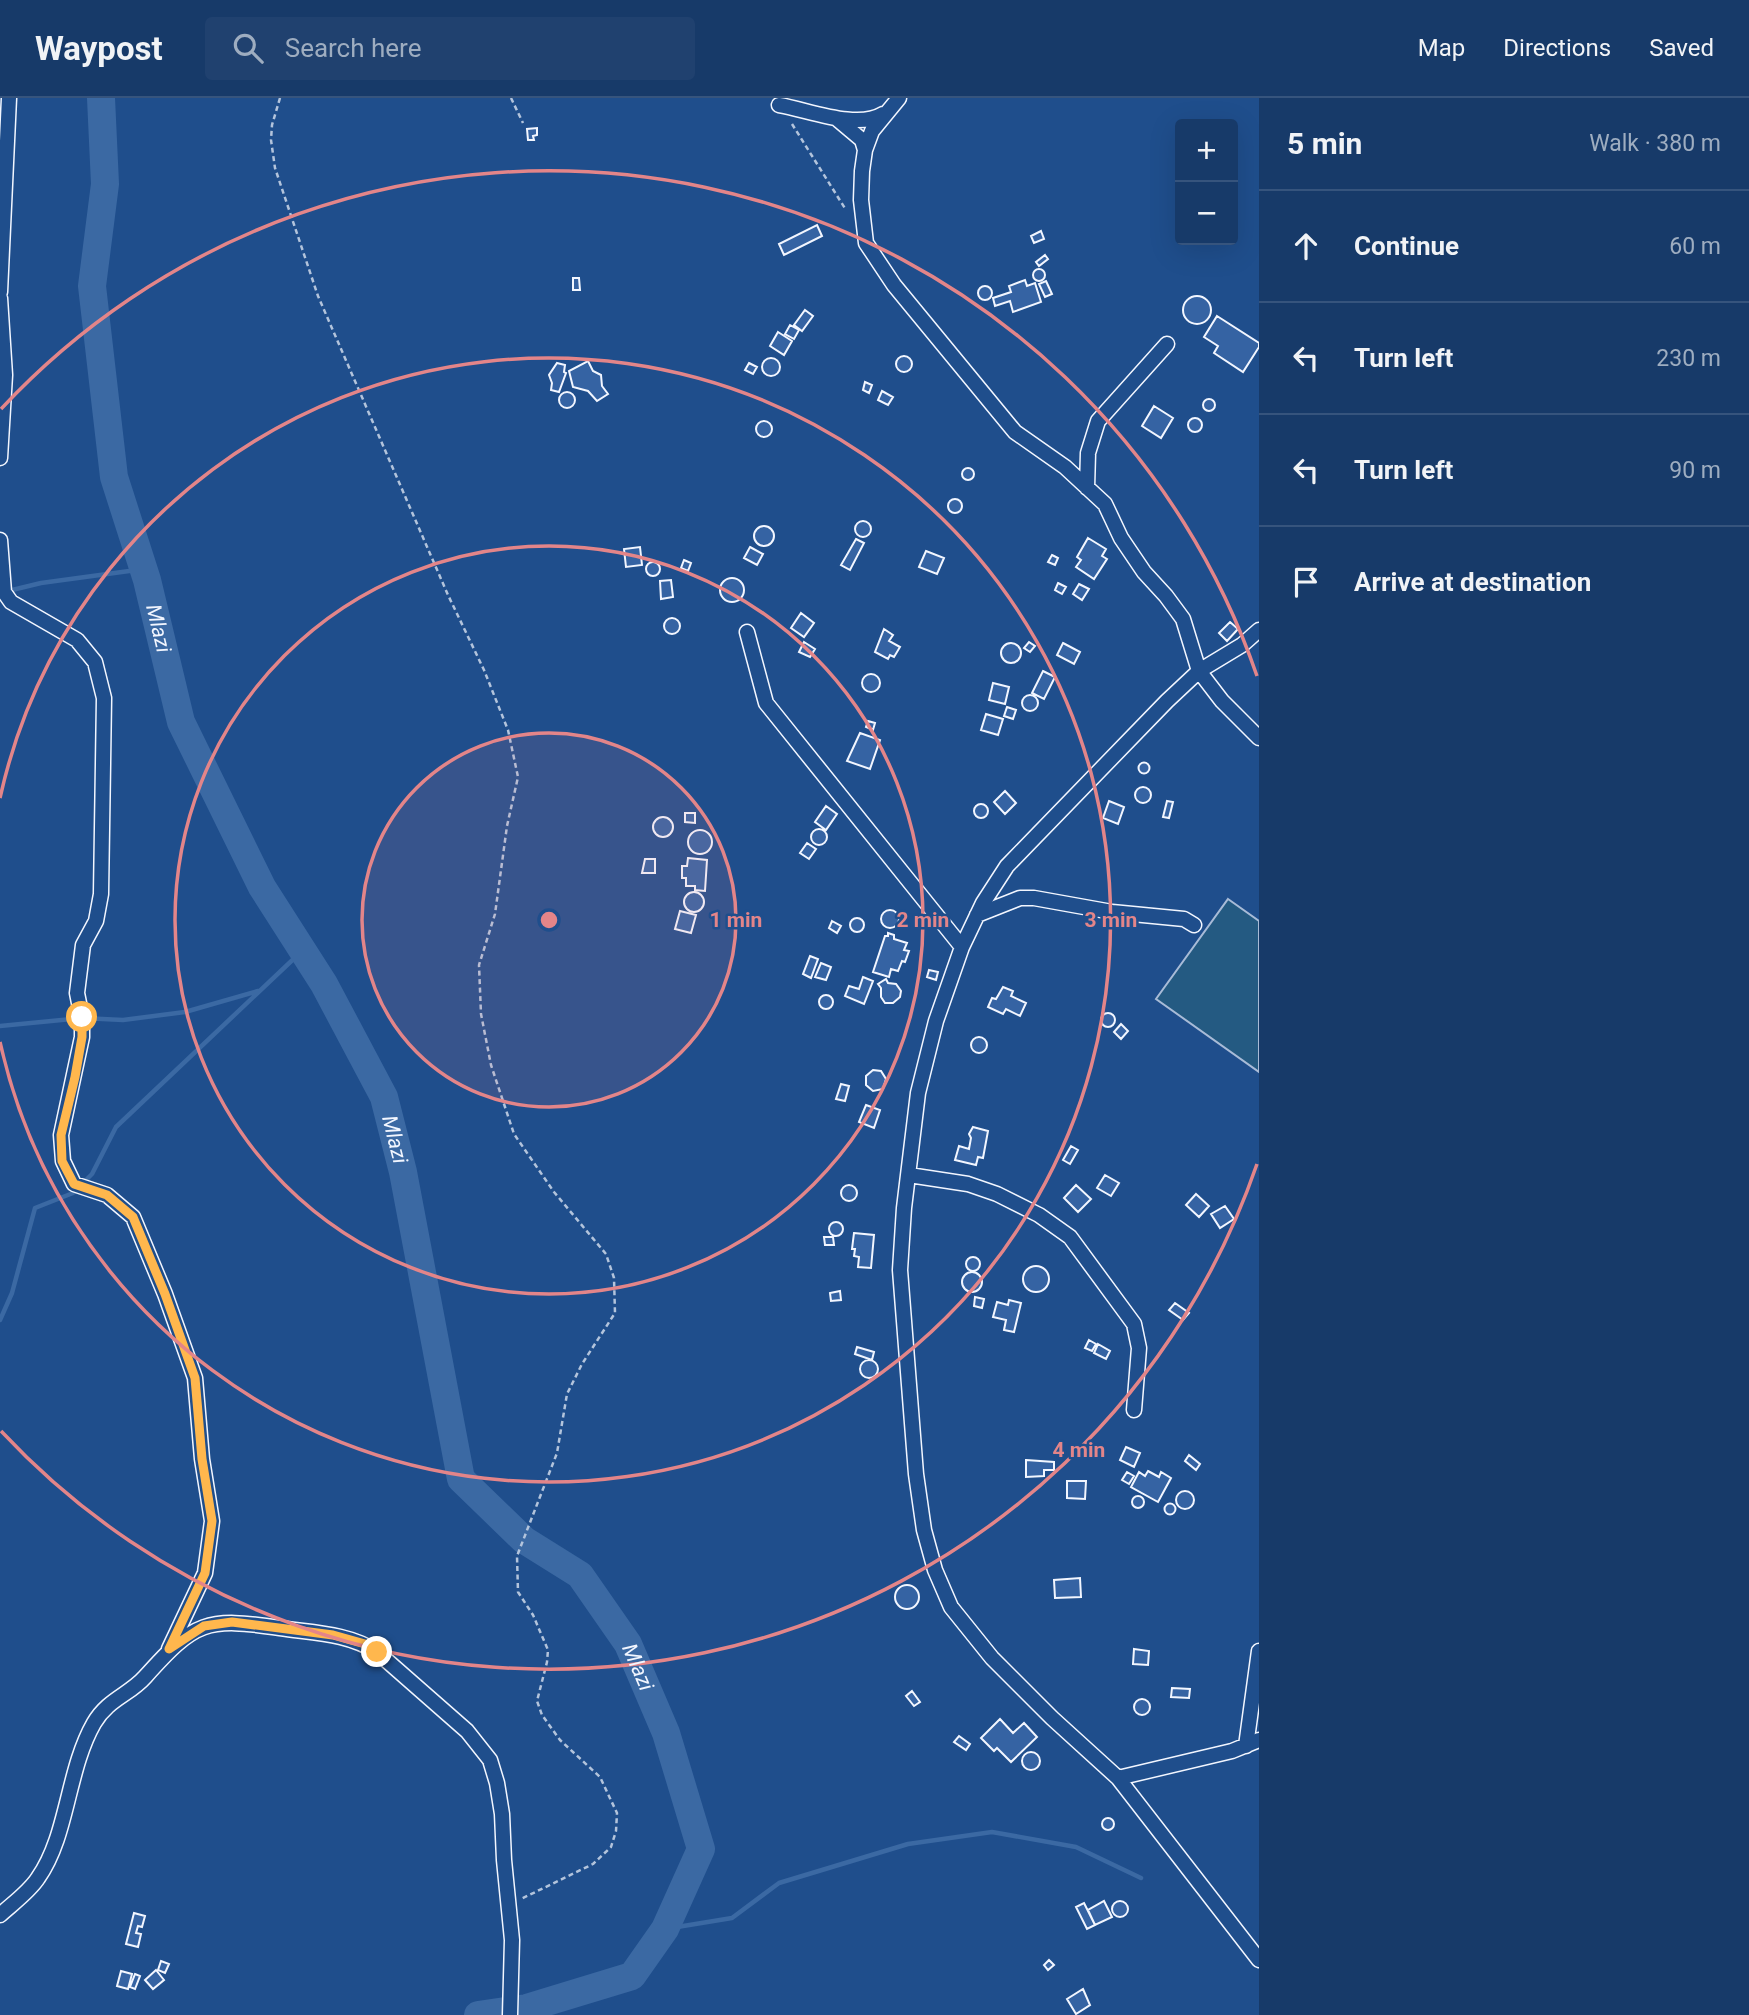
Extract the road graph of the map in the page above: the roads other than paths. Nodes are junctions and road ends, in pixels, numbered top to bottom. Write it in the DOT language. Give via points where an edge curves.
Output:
graph roads {
  1 [pos="9,98"];
  2 [pos="899,98"];
  3 [pos="779,105"];
  4 [pos="887,111"];
  5 [pos="837,119"];
  6 [pos="865,150"];
  7 [pos="0,292"];
  8 [pos="0,298"];
  9 [pos="1167,344"];
  10 [pos="0,458"];
  11 [pos="1087,488"];
  12 [pos="0,540"];
  13 [pos="1259,630"];
  14 [pos="747,632"];
  15 [pos="1199,671"];
  16 [pos="1259,738"];
  17 [pos="977,915"];
  18 [pos="1194,925"];
  19 [pos="962,947"];
  20 [pos="909,1175"];
  21 [pos="1134,1410"];
  22 [pos="169,1649"];
  23 [pos="1259,1651"];
  24 [pos="1253,1743"];
  25 [pos="1118,1778"];
  26 [pos="0,1915"];
  27 [pos="1259,1960"];
  28 [pos="510,2015"];
  1 -- 7 [label="street"];
  2 -- 4 [label="street"];
  3 -- 5 [label="street"];
  4 -- 5 [label="street" via="872,120"];
  4 -- 6 [label="street"];
  5 -- 6 [label="street" via="862,140"];
  6 -- 11 [label="street" via="861,200 866,243 894,285 1016,432"];
  8 -- 10 [label="street" via="5,375"];
  9 -- 11 [label="street" via="1098,421 1088,453"];
  11 -- 15 [label="street" via="1105,504 1144,572 1177,609"];
  12 -- 22 [label="street" via="4,592 10,602 77,640 95,662 104,698 101,894 96,921 83,945 77,993 82,1037 61,1135 62,1161 74,1184 107,1195 133,1217 195,1378 212,1521 205,1573"];
  13 -- 15 [label="street"];
  14 -- 19 [label="street" via="766,703"];
  15 -- 16 [label="street"];
  15 -- 17 [label="street" via="1007,866"];
  17 -- 18 [label="street" via="1020,898 1034,898 1184,919"];
  17 -- 19 [label="street"];
  19 -- 20 [label="street" via="936,1021 918,1093"];
  20 -- 21 [label="street" via="968,1184 997,1194 1070,1237 1134,1324 1139,1348"];
  20 -- 25 [label="street" via="900,1293 916,1474 935,1570 951,1607 992,1658"];
  22 -- 26 [label="street" via="142,1681 112,1700 95,1720 81,1749 50,1857 37,1880"];
  22 -- 28 [label="street" via="204,1626 232,1622 333,1635 377,1652 467,1731 490,1760 502,1814 512,1940"];
  23 -- 24 [label="street"];
  24 -- 25 [label="street"];
  25 -- 27 [label="street"];
}
